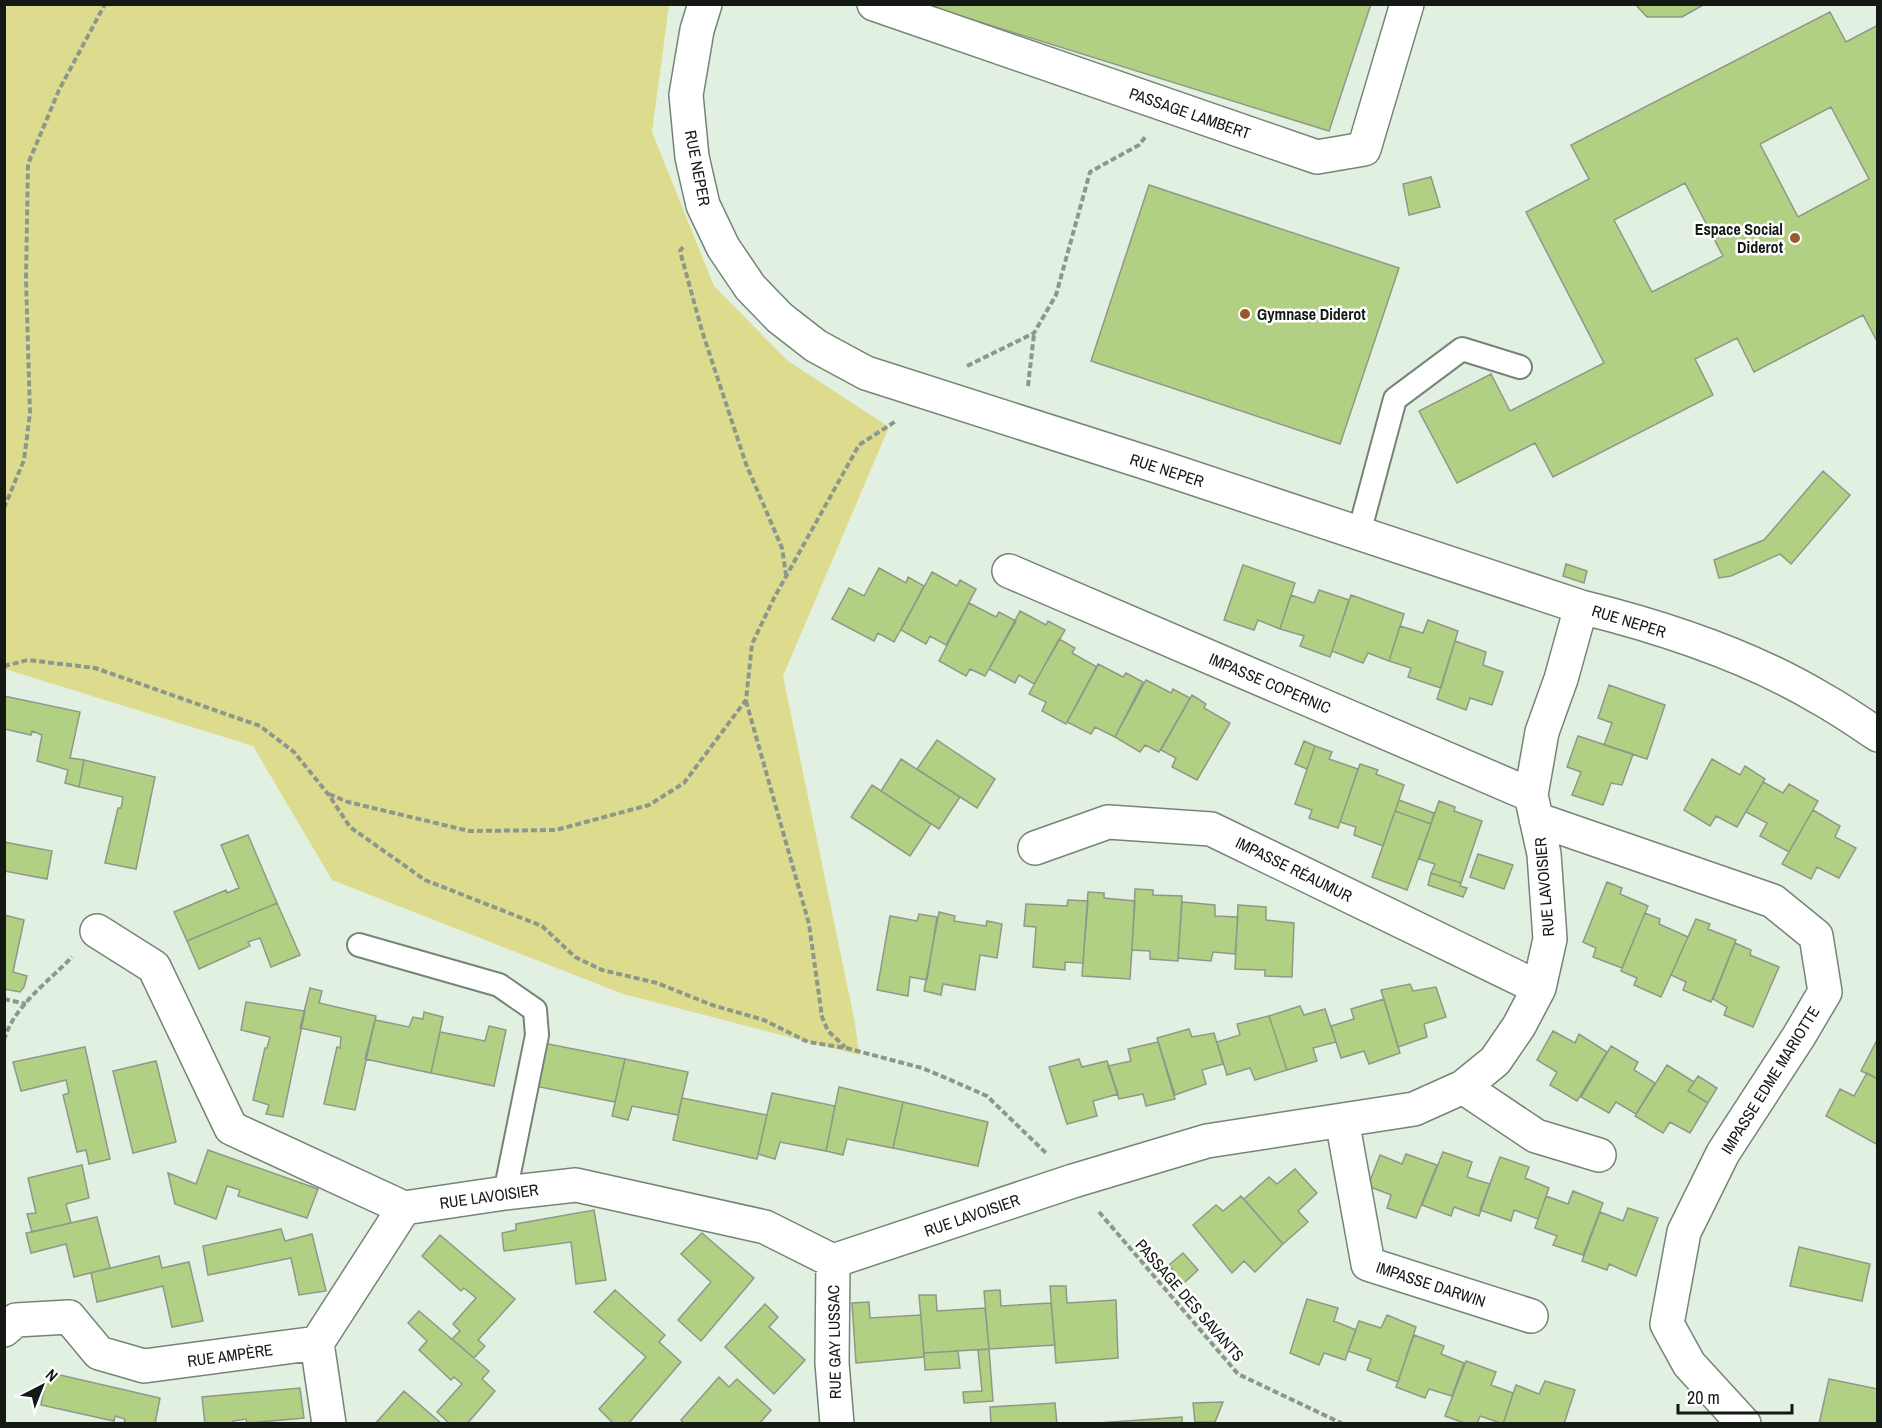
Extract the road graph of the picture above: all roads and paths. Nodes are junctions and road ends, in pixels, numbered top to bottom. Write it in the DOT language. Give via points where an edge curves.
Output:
graph roads {
  1 [pos="105,4"];
  2 [pos="705,4"];
  3 [pos="874,4"];
  4 [pos="1407,4"];
  5 [pos="1167,106"];
  6 [pos="703,206"];
  7 [pos="1034,333"];
  8 [pos="1520,367"];
  9 [pos="919,390"];
  10 [pos="899,420"];
  11 [pos="1042,430"];
  12 [pos="4,508"];
  13 [pos="1359,533"];
  14 [pos="1009,571"];
  15 [pos="786,576"];
  16 [pos="1581,607"];
  17 [pos="4,666"];
  18 [pos="746,700"];
  19 [pos="1878,735"];
  20 [pos="328,794"];
  21 [pos="1533,807"];
  22 [pos="1035,848"];
  23 [pos="97,931"];
  24 [pos="359,945"];
  25 [pos="1539,988"];
  26 [pos="4,999"];
  27 [pos="26,1004"];
  28 [pos="4,1040"];
  29 [pos="846,1048"];
  30 [pos="1463,1087"];
  31 [pos="1342,1120"];
  32 [pos="1599,1155"];
  33 [pos="1073,1181"];
  34 [pos="505,1193"];
  35 [pos="404,1208"];
  36 [pos="833,1261"];
  37 [pos="1531,1316"];
  38 [pos="4,1330"];
  39 [pos="317,1343"];
  40 [pos="329,1424"];
  41 [pos="837,1424"];
  42 [pos="1343,1424"];
  43 [pos="1744,1424"];
  1 -- 12 [label="path" via="59,90 28,164 30,413 24,460"];
  2 -- 6 [label="street, RUE NEPER" via="686,95 692,157"];
  3 -- 5 [label="street, PASSAGE LAMBERT"];
  4 -- 5 [label="street, PASSAGE LAMBERT" via="1364,149 1317,157"];
  5 -- 7 [label="path" via="1139,145 1090,172 1056,295"];
  6 -- 9 [label="street, RUE NEPER" via="723,247 750,287 780,318 816,346 866,373"];
  6 -- 15 [label="path" via="680,251 746,464 782,548"];
  7 -- 9 [label="path"];
  7 -- 11 [label="path" via="1026,399"];
  8 -- 13 [label="lane" via="1462,349 1395,399"];
  9 -- 11 [label="street, RUE NEPER"];
  10 -- 15 [label="path" via="859,445"];
  11 -- 13 [label="street, RUE NEPER"];
  13 -- 16 [label="street, RUE NEPER"];
  14 -- 21 [label="street, IMPASSE COPERNIC"];
  15 -- 18 [label="path" via="752,644"];
  16 -- 19 [label="street, RUE NEPER" via="1640,622 1756,665 1820,697"];
  16 -- 21 [label="street, RUE LAVOISIER" via="1542,732"];
  17 -- 20 [label="path, PASSAGE DES SAVANTS" via="28,660 95,669 260,726 294,752"];
  18 -- 20 [label="path" via="684,783 649,805 556,830 469,831"];
  18 -- 29 [label="path" via="809,924 822,1017 828,1031"];
  20 -- 29 [label="path, PASSAGE DES SAVANTS" via="350,827 425,880 542,926 575,957 602,970 657,983 764,1020 808,1041"];
  21 -- 25 [label="street, RUE LAVOISIER" via="1544,854 1550,939"];
  21 -- 43 [label="street, IMPASSE EDME MARIOTTE" via="1773,901 1816,936 1825,992 1723,1153 1684,1232 1666,1324 1689,1364"];
  22 -- 25 [label="street, IMPASSE RÉAUMUR" via="1108,822 1211,829"];
  23 -- 27 [label="path"];
  23 -- 35 [label="street" via="154,967 231,1128"];
  24 -- 34 [label="lane" via="499,985 535,1010 537,1035"];
  25 -- 30 [label="street, RUE LAVOISIER" via="1495,1061"];
  26 -- 27 [label="path"];
  27 -- 28 [label="path"];
  29 -- 33 [label="path, PASSAGE DES SAVANTS" via="922,1068 987,1096"];
  30 -- 31 [label="street, RUE LAVOISIER" via="1414,1109"];
  30 -- 32 [label="street" via="1536,1137"];
  31 -- 33 [label="street, RUE LAVOISIER" via="1207,1141"];
  31 -- 37 [label="street, IMPASSE DARWIN" via="1368,1264"];
  33 -- 36 [label="street, RUE LAVOISIER"];
  33 -- 42 [label="path, PASSAGE DES SAVANTS" via="1238,1374"];
  34 -- 35 [label="street, RUE LAVOISIER"];
  34 -- 36 [label="street, RUE LAVOISIER" via="576,1185 765,1227"];
  35 -- 39 [label="street"];
  36 -- 41 [label="street, RUE GAY LUSSAC" via="832,1363"];
  38 -- 39 [label="street, RUE AMPÈRE" via="16,1320 69,1317 99,1353 144,1366"];
  39 -- 40 [label="street"];
}
